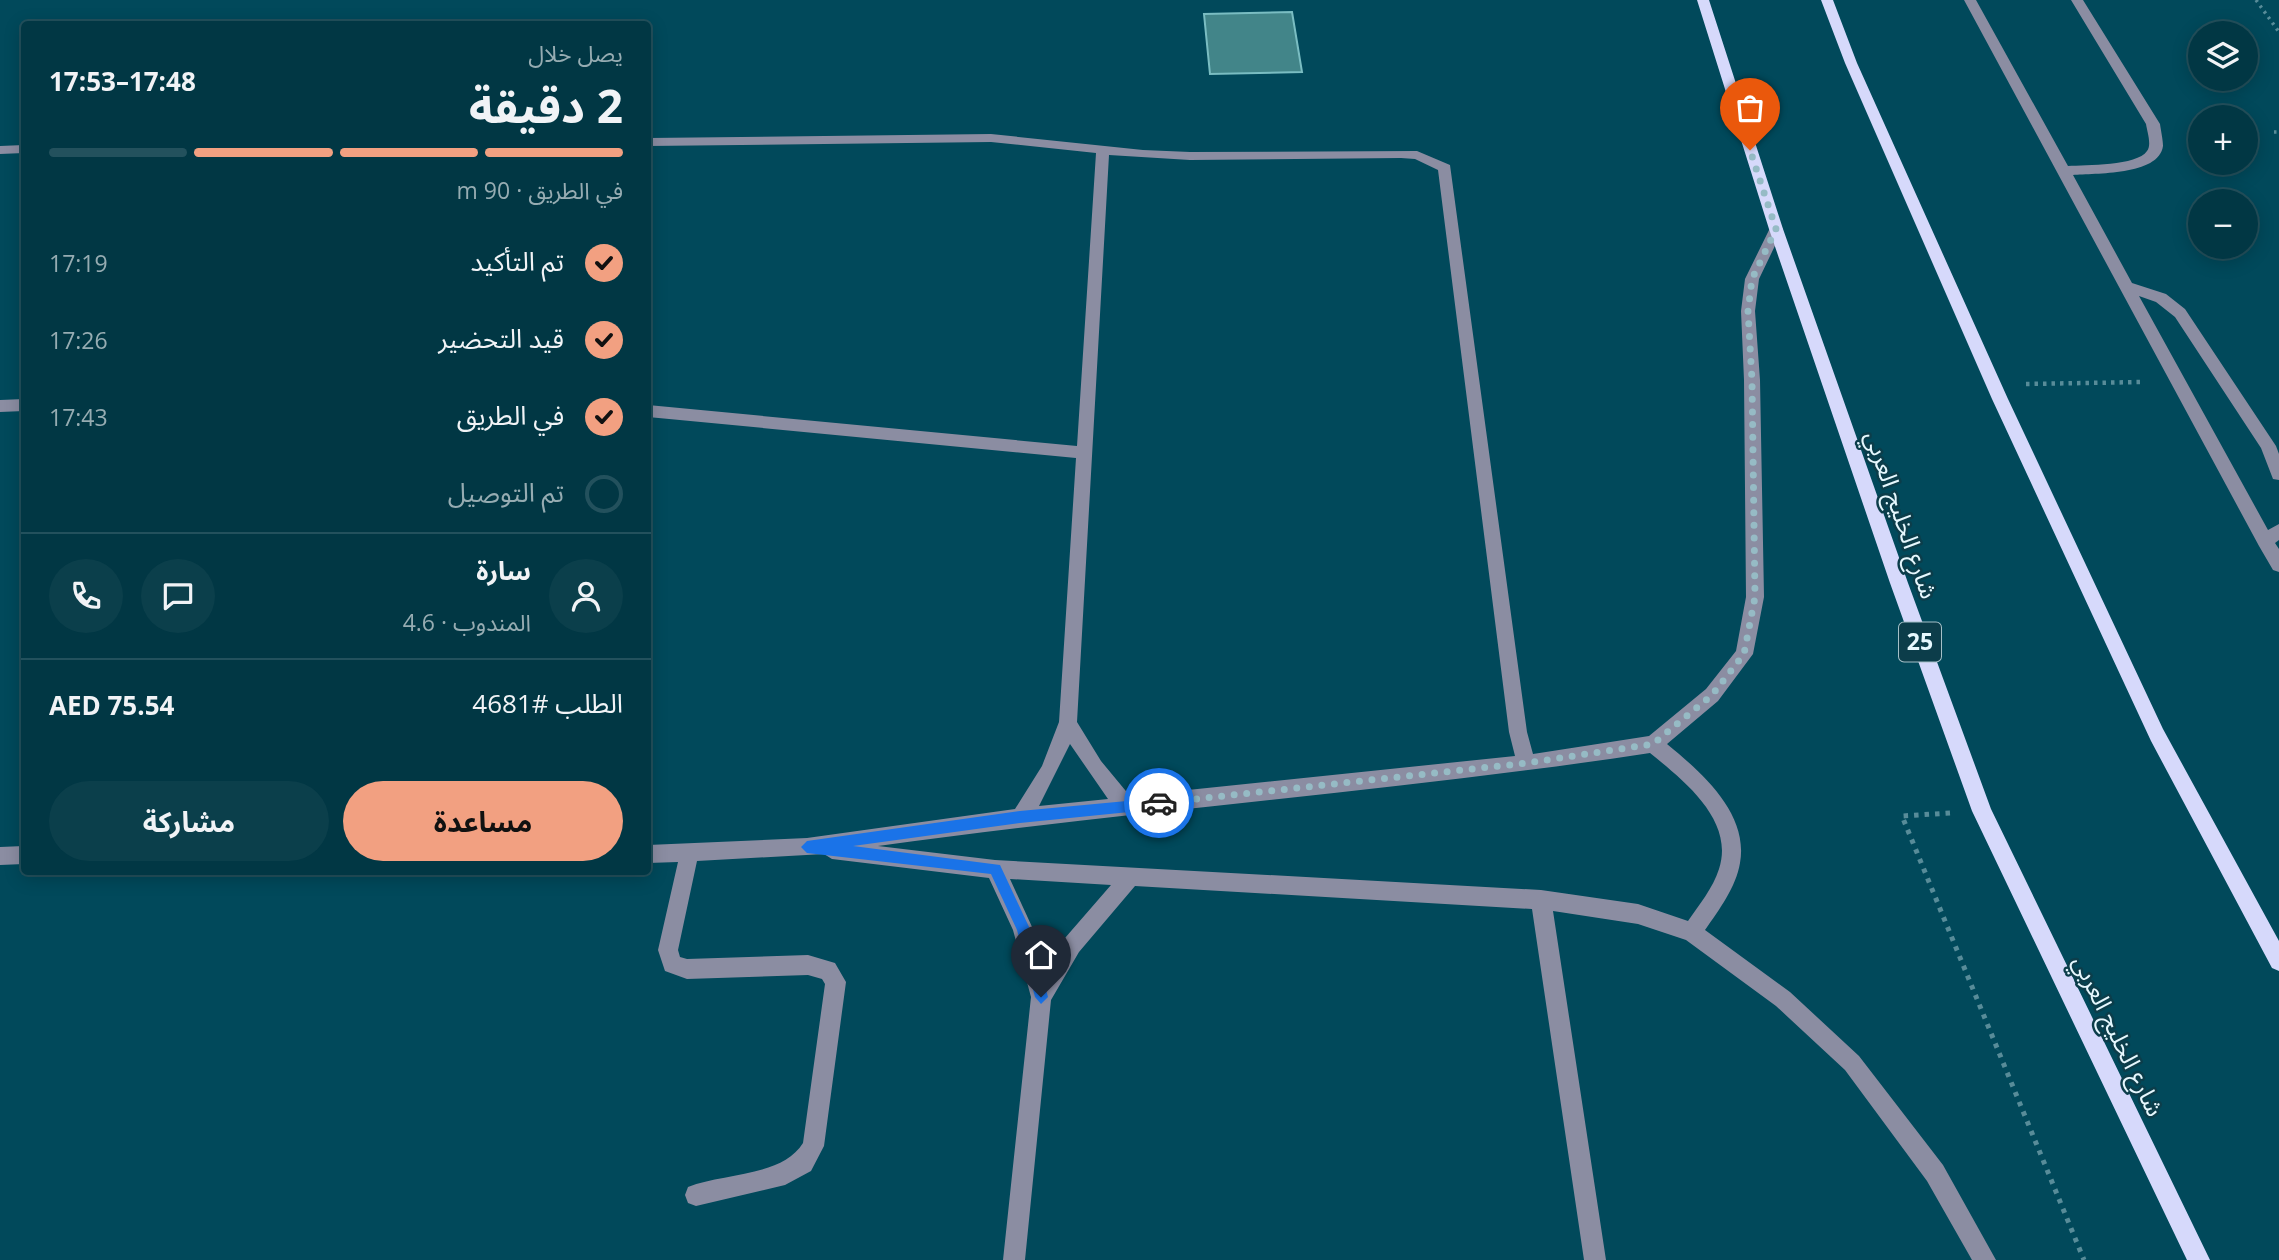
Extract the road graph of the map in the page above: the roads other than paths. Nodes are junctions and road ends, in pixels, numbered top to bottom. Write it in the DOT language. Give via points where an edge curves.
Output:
graph roads {
  1 [pos="1694,0"];
  2 [pos="1703,0"];
  3 [pos="1828,0"];
  4 [pos="1970,0"];
  5 [pos="2077,0"];
  6 [pos="1708,18"];
  7 [pos="651,142"];
  8 [pos="21,149"];
  9 [pos="1104,149"];
  10 [pos="0,150"];
  11 [pos="2063,170"];
  12 [pos="1776,229"];
  13 [pos="2126,286"];
  14 [pos="21,405"];
  15 [pos="0,406"];
  16 [pos="651,411"];
  17 [pos="1085,453"];
  18 [pos="2279,474"];
  19 [pos="2272,536"];
  20 [pos="2279,565"];
  21 [pos="1068,723"];
  22 [pos="1653,744"];
  23 [pos="1527,763"];
  24 [pos="1128,807"];
  25 [pos="1020,817"];
  26 [pos="807,847"];
  27 [pos="651,854"];
  28 [pos="689,854"];
  29 [pos="0,856"];
  30 [pos="21,856"];
  31 [pos="995,869"];
  32 [pos="1130,877"];
  33 [pos="1541,900"];
  34 [pos="1692,932"];
  35 [pos="2279,961"];
  36 [pos="1041,997"];
  37 [pos="696,1195"];
  38 [pos="1014,1260"];
  39 [pos="1595,1260"];
  40 [pos="1985,1260"];
  41 [pos="2199,1260"];
  1 -- 6 [label="main road"];
  2 -- 6 [label="main road, شارع الخليج العربي / 25"];
  3 -- 35 [label="main road" via="1851,63 1993,385 2157,735"];
  4 -- 11 [label="street"];
  5 -- 11 [label="street" via="2153,124 2156,146 2141,163"];
  6 -- 12 [label="main road, شارع الخليج العربي / 25"];
  7 -- 9 [label="street" via="991,138"];
  8 -- 10 [label="street"];
  9 -- 17 [label="street"];
  9 -- 23 [label="street" via="1190,156 1401,154 1417,155 1445,168 1518,733"];
  11 -- 13 [label="street"];
  12 -- 22 [label="street" via="1752,279 1748,311 1755,597 1744,654 1712,695"];
  12 -- 41 [label="main road, شارع الخليج العربي / 25" via="1982,811"];
  13 -- 18 [label="street" via="2161,298 2180,313 2268,446"];
  13 -- 19 [label="street" via="2178,382"];
  14 -- 15 [label="street"];
  16 -- 17 [label="street"];
  17 -- 21 [label="street"];
  19 -- 20 [label="street"];
  21 -- 24 [label="street" via="1097,774"];
  21 -- 25 [label="street" via="1041,789"];
  22 -- 23 [label="street"];
  22 -- 34 [label="street" via="1695,778 1727,823 1732,860 1717,895"];
  23 -- 24 [label="street"];
  24 -- 25 [label="street"];
  25 -- 26 [label="street"];
  26 -- 28 [label="street"];
  26 -- 31 [label="street"];
  27 -- 28 [label="street"];
  28 -- 37 [label="street" via="668,950 671,964 687,969 808,965 828,970 836,982 813,1146 803,1163 785,1174"];
  29 -- 30 [label="street"];
  31 -- 32 [label="street"];
  31 -- 36 [label="street" via="1023,929"];
  32 -- 33 [label="street"];
  32 -- 36 [label="street" via="1072,945"];
  33 -- 34 [label="street" via="1638,914"];
  33 -- 39 [label="street"];
  34 -- 40 [label="street" via="1783,999 1852,1062 1935,1173"];
  36 -- 38 [label="street"];
}
